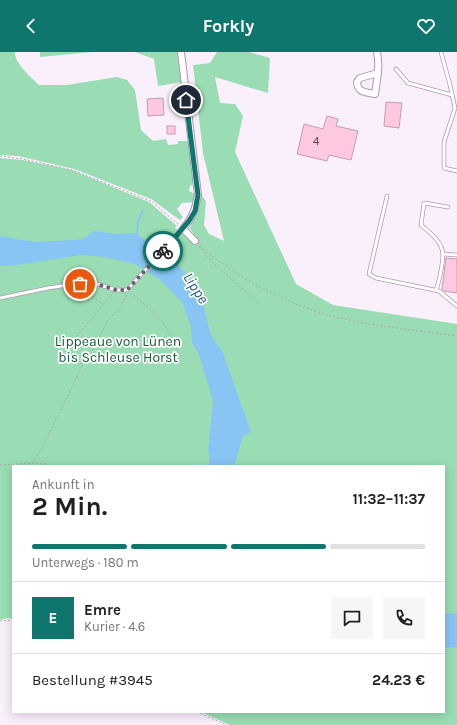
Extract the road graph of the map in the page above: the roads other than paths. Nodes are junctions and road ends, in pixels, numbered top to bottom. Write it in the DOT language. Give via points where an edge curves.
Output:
graph roads {
  1 [pos="181,52"];
  2 [pos="377,52"];
  3 [pos="441,52"];
  4 [pos="396,69"];
  5 [pos="378,73"];
  6 [pos="452,95"];
  7 [pos="457,171"];
  8 [pos="387,196"];
  9 [pos="448,207"];
  10 [pos="181,230"];
  11 [pos="195,241"];
  12 [pos="443,254"];
  13 [pos="457,255"];
  14 [pos="436,290"];
  15 [pos="0,298"];
  16 [pos="457,306"];
  1 -- 10 [label="street" via="198,195 195,211"];
  2 -- 5 [label="street"];
  3 -- 6 [label="lane"];
  4 -- 6 [label="lane" via="408,83"];
  6 -- 7 [label="lane" via="455,108 444,142 444,168"];
  8 -- 14 [label="lane" via="369,274 376,278"];
  9 -- 12 [label="lane" via="424,203 421,225 438,240"];
  10 -- 11 [label="street"];
  10 -- 15 [label="lane" via="127,290 116,290 97,284 80,284"];
  12 -- 13 [label="lane"];
  12 -- 14 [label="lane"];
  14 -- 16 [label="lane"];
}
